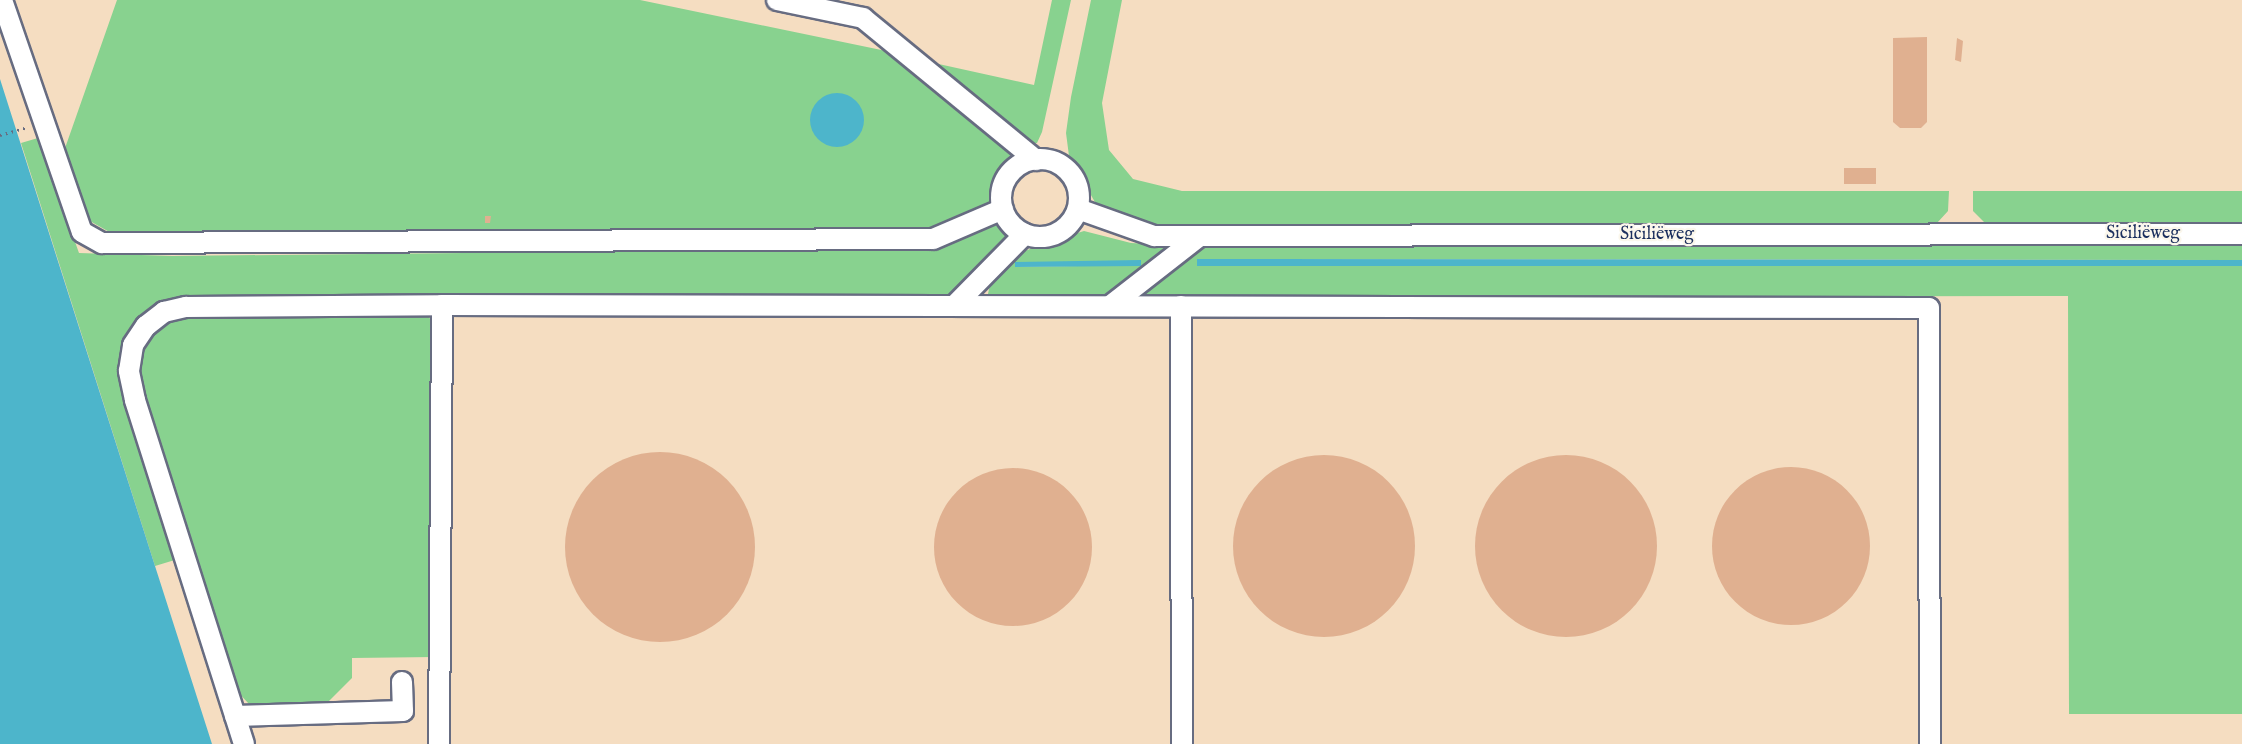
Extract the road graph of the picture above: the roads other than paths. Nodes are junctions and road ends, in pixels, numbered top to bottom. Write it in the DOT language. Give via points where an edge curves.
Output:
graph roads {
  1 [pos="2,0"];
  2 [pos="777,0"];
  3 [pos="1036,160"];
  4 [pos="1003,209"];
  5 [pos="1077,209"];
  6 [pos="1025,234"];
  7 [pos="2242,234"];
  8 [pos="1200,236"];
  9 [pos="442,305"];
  10 [pos="954,306"];
  11 [pos="1110,306"];
  12 [pos="1181,306"];
  13 [pos="402,682"];
  14 [pos="235,716"];
  15 [pos="244,744"];
  16 [pos="440,744"];
  17 [pos="1182,744"];
  18 [pos="1930,744"];
  1 -- 4 [label="street" via="82,232 102,243 933,239"];
  2 -- 3 [label="street" via="863,18"];
  3 -- 4 [label="street" via="1015,168 1008,177 1003,187"];
  3 -- 5 [label="street" via="1049,160 1070,174 1078,191"];
  4 -- 6 [label="street" via="1008,220"];
  5 -- 6 [label="street" via="1073,219 1057,233 1035,237"];
  5 -- 8 [label="street, Siciliëweg" via="1154,236"];
  6 -- 10 [label="street"];
  7 -- 8 [label="street, Siciliëweg"];
  8 -- 11 [label="street"];
  9 -- 10 [label="street"];
  9 -- 14 [label="street" via="186,307 164,312 146,326 133,345 129,371 135,400"];
  9 -- 16 [label="street"];
  10 -- 11 [label="street"];
  11 -- 12 [label="street"];
  12 -- 17 [label="street"];
  12 -- 18 [label="street" via="1929,308"];
  13 -- 14 [label="street" via="403,711"];
  14 -- 15 [label="street"];
}
